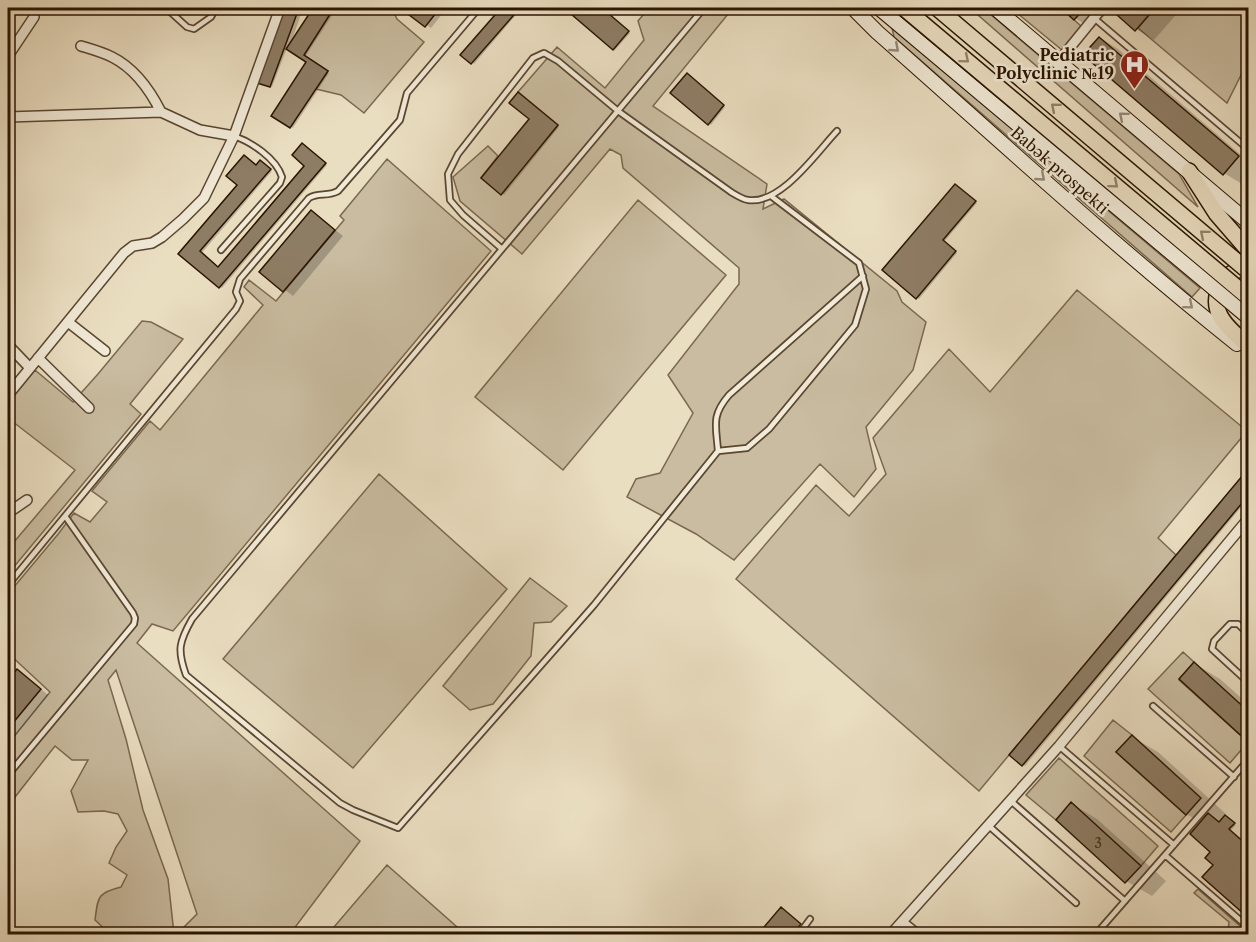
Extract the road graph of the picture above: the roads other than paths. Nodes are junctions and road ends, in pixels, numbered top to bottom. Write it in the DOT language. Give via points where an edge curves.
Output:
graph roads {
  1 [pos="166,8"];
  2 [pos="216,8"];
  3 [pos="280,8"];
  4 [pos="479,8"];
  5 [pos="704,8"];
  6 [pos="853,8"];
  7 [pos="879,8"];
  8 [pos="904,8"];
  9 [pos="937,8"];
  10 [pos="995,8"];
  11 [pos="1102,8"];
  12 [pos="34,17"];
  13 [pos="1094,18"];
  14 [pos="81,46"];
  15 [pos="8,56"];
  16 [pos="1059,61"];
  17 [pos="618,111"];
  18 [pos="161,112"];
  19 [pos="8,117"];
  20 [pos="837,131"];
  21 [pos="234,136"];
  22 [pos="1248,149"];
  23 [pos="1189,171"];
  24 [pos="771,196"];
  25 [pos="1246,215"];
  26 [pos="502,249"];
  27 [pos="221,250"];
  28 [pos="1248,250"];
  29 [pos="1248,266"];
  30 [pos="1248,271"];
  31 [pos="863,276"];
  32 [pos="1248,297"];
  33 [pos="1248,317"];
  34 [pos="68,322"];
  35 [pos="8,345"];
  36 [pos="1248,346"];
  37 [pos="105,351"];
  38 [pos="1248,353"];
  39 [pos="38,358"];
  40 [pos="30,368"];
  41 [pos="8,395"];
  42 [pos="89,408"];
  43 [pos="718,451"];
  44 [pos="27,500"];
  45 [pos="8,513"];
  46 [pos="65,516"];
  47 [pos="1248,519"];
  48 [pos="8,585"];
  49 [pos="1248,634"];
  50 [pos="1248,682"];
  51 [pos="1153,706"];
  52 [pos="1059,746"];
  53 [pos="1248,760"];
  54 [pos="8,775"];
  55 [pos="1234,777"];
  56 [pos="1011,801"];
  57 [pos="988,826"];
  58 [pos="1174,845"];
  59 [pos="1165,855"];
  60 [pos="1125,901"];
  61 [pos="1076,903"];
  62 [pos="810,919"];
  63 [pos="902,922"];
  64 [pos="1248,927"];
  65 [pos="799,934"];
  66 [pos="891,934"];
  67 [pos="917,934"];
  68 [pos="1096,934"];
  1 -- 2 [label="lane" via="194,29 211,17"];
  3 -- 21 [label="street"];
  4 -- 46 [label="lane" via="407,93 400,120 338,191 309,198 240,279 237,309"];
  5 -- 17 [label="lane"];
  6 -- 38 [label="main road, Babək prospekti, one-way" via="1052,187"];
  7 -- 33 [label="main road, bridge"];
  8 -- 32 [label="main road, Babək prospekti, one-way, bridge"];
  30 -- 9 [label="main road, one-way, bridge"];
  10 -- 16 [label="main road"];
  11 -- 13 [label="street"];
  12 -- 15 [label="street"];
  13 -- 16 [label="street"];
  13 -- 22 [label="lane"];
  14 -- 18 [label="street" via="112,57 129,70 146,86"];
  23 -- 16 [label="main road, one-way"];
  17 -- 24 [label="lane" via="731,192 746,200"];
  17 -- 26 [label="lane"];
  17 -- 26 [label="lane" via="558,61 544,53 533,58 458,154 448,174 450,200"];
  18 -- 19 [label="street"];
  18 -- 21 [label="street" via="200,130"];
  20 -- 24 [label="lane" via="788,185"];
  21 -- 27 [label="lane" via="248,141 280,170 282,177"];
  21 -- 34 [label="street" via="204,198 162,237 124,253"];
  23 -- 25 [label="main road"];
  23 -- 28 [label="main road" via="1216,213"];
  24 -- 31 [label="lane" via="859,263"];
  26 -- 43 [label="lane" via="192,619 183,636 180,657 193,682 340,803 398,828 594,606"];
  29 -- 36 [label="main road" via="1228,276 1217,298 1223,321"];
  31 -- 43 [label="lane" via="718,408"];
  31 -- 43 [label="lane" via="866,289 855,325 770,429 747,448"];
  34 -- 37 [label="street"];
  34 -- 39 [label="street"];
  35 -- 40 [label="street"];
  39 -- 40 [label="street"];
  39 -- 42 [label="street"];
  40 -- 41 [label="street"];
  44 -- 45 [label="street"];
  46 -- 48 [label="lane"];
  46 -- 54 [label="lane" via="134,614 134,624"];
  47 -- 52 [label="street"];
  49 -- 50 [label="lane" via="1238,624 1230,624 1214,641 1212,649"];
  51 -- 55 [label="lane"];
  52 -- 56 [label="street"];
  52 -- 58 [label="lane"];
  53 -- 55 [label="lane"];
  55 -- 58 [label="lane"];
  56 -- 57 [label="street"];
  56 -- 60 [label="lane"];
  57 -- 61 [label="lane"];
  57 -- 63 [label="street"];
  58 -- 59 [label="lane"];
  59 -- 60 [label="lane"];
  59 -- 64 [label="lane"];
  60 -- 68 [label="lane"];
  62 -- 65 [label="lane"];
  63 -- 66 [label="street"];
  63 -- 67 [label="street"];
}
